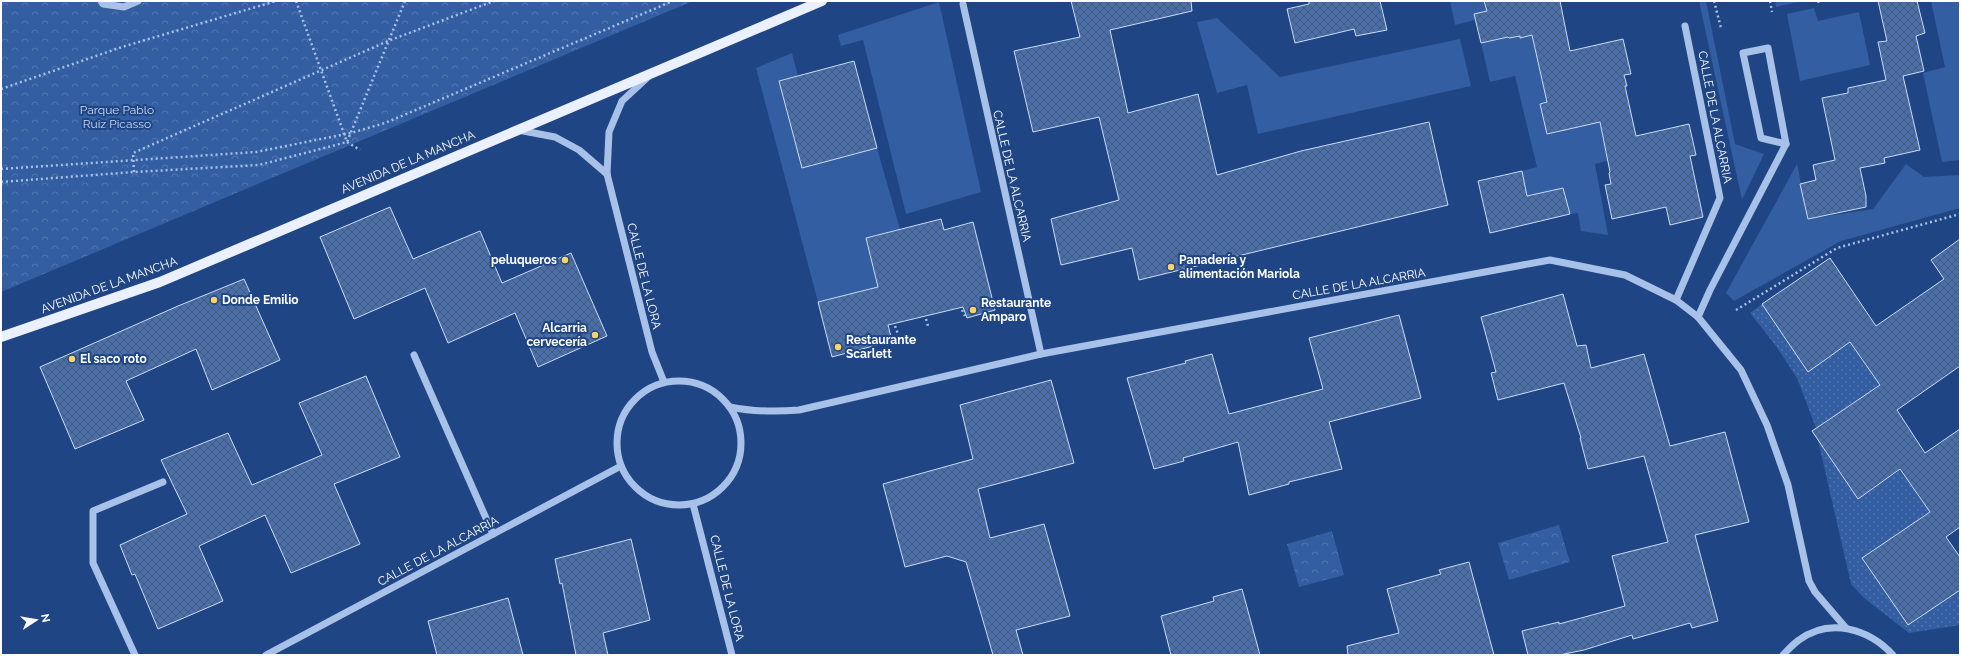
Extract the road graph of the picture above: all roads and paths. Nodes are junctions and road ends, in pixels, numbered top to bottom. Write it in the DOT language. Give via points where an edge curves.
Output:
graph roads {
  1 [pos="101,1"];
  2 [pos="138,1"];
  3 [pos="276,1"];
  4 [pos="296,1"];
  5 [pos="405,1"];
  6 [pos="494,1"];
  7 [pos="673,1"];
  8 [pos="822,1"];
  9 [pos="1714,1"];
  10 [pos="1770,1"];
  11 [pos="962,4"];
  12 [pos="1772,12"];
  13 [pos="1685,26"];
  14 [pos="1721,28"];
  15 [pos="388,41"];
  16 [pos="321,71"];
  17 [pos="653,72"];
  18 [pos="1,89"];
  19 [pos="518,130"];
  20 [pos="351,133"];
  21 [pos="344,134"];
  22 [pos="347,142"];
  23 [pos="1786,144"];
  24 [pos="360,150"];
  25 [pos="134,159"];
  26 [pos="1,169"];
  27 [pos="134,172"];
  28 [pos="607,174"];
  29 [pos="1,182"];
  30 [pos="1960,214"];
  31 [pos="1676,300"];
  32 [pos="962,310"];
  33 [pos="1736,310"];
  34 [pos="965,316"];
  35 [pos="1698,317"];
  36 [pos="926,319"];
  37 [pos="895,326"];
  38 [pos="928,326"];
  39 [pos="898,334"];
  40 [pos="1,336"];
  41 [pos="1041,354"];
  42 [pos="414,355"];
  43 [pos="664,382"];
  44 [pos="730,407"];
  45 [pos="622,466"];
  46 [pos="163,482"];
  47 [pos="693,504"];
  48 [pos="493,534"];
  49 [pos="1846,628"];
  50 [pos="134,655"];
  51 [pos="266,655"];
  52 [pos="732,655"];
  53 [pos="1783,655"];
  54 [pos="1893,655"];
  1 -- 2 [label="street" via="104,4 124,7"];
  3 -- 18 [label="path" via="122,47"];
  4 -- 16 [label="path"];
  5 -- 15 [label="path"];
  6 -- 15 [label="path"];
  7 -- 20 [label="path" via="385,123"];
  8 -- 17 [label="main road, AVENIDA DE LA MANCHA"];
  9 -- 14 [label="path"];
  10 -- 12 [label="path"];
  11 -- 41 [label="street, CALLE DE LA ALCARRIA"];
  13 -- 31 [label="street, CALLE DE LA ALCARRIA" via="1720,198"];
  15 -- 16 [label="path"];
  15 -- 20 [label="path"];
  16 -- 21 [label="path"];
  16 -- 25 [label="path" via="133,153"];
  17 -- 19 [label="main road, AVENIDA DE LA MANCHA"];
  17 -- 28 [label="street, CALLE DE LA LORA" via="622,101 609,132"];
  19 -- 28 [label="street" via="555,137 579,150"];
  19 -- 40 [label="main road, AVENIDA DE LA MANCHA" via="160,282"];
  20 -- 21 [label="path"];
  20 -- 22 [label="path"];
  21 -- 22 [label="path"];
  21 -- 25 [label="path" via="256,152"];
  22 -- 24 [label="path"];
  22 -- 27 [label="path" via="259,166"];
  23 -- 23 [label="street" via="1768,48 1743,53 1762,138"];
  23 -- 35 [label="street"];
  25 -- 26 [label="path"];
  25 -- 27 [label="path"];
  27 -- 29 [label="path"];
  28 -- 43 [label="street, CALLE DE LA LORA" via="652,352"];
  30 -- 33 [label="path" via="1837,248"];
  31 -- 35 [label="street, CALLE DE LA ALCARRIA"];
  31 -- 41 [label="street, CALLE DE LA ALCARRIA" via="1625,275 1550,260"];
  32 -- 34 [label="path"];
  35 -- 49 [label="street, CALLE DE LA ALCARRIA" via="1741,370 1767,425 1788,485 1809,581 1815,592"];
  36 -- 38 [label="path"];
  37 -- 39 [label="path"];
  41 -- 44 [label="street, CALLE DE LA ALCARRIA" via="799,410 750,411"];
  42 -- 48 [label="street"];
  43 -- 44 [label="street" via="683,380 701,384 717,393"];
  43 -- 45 [label="street" via="646,390 632,402 622,419 617,438 618,457"];
  44 -- 47 [label="street" via="739,424 742,442 739,462 731,479 718,493"];
  45 -- 47 [label="street" via="631,483 654,501 673,506"];
  45 -- 48 [label="street, CALLE DE LA ALCARRIA"];
  46 -- 50 [label="street" via="93,511 92,563"];
  47 -- 52 [label="street, CALLE DE LA LORA"];
  48 -- 51 [label="street, CALLE DE LA ALCARRIA"];
  49 -- 53 [label="street" via="1821,629 1799,640"];
  49 -- 54 [label="street" via="1871,636"];
}
